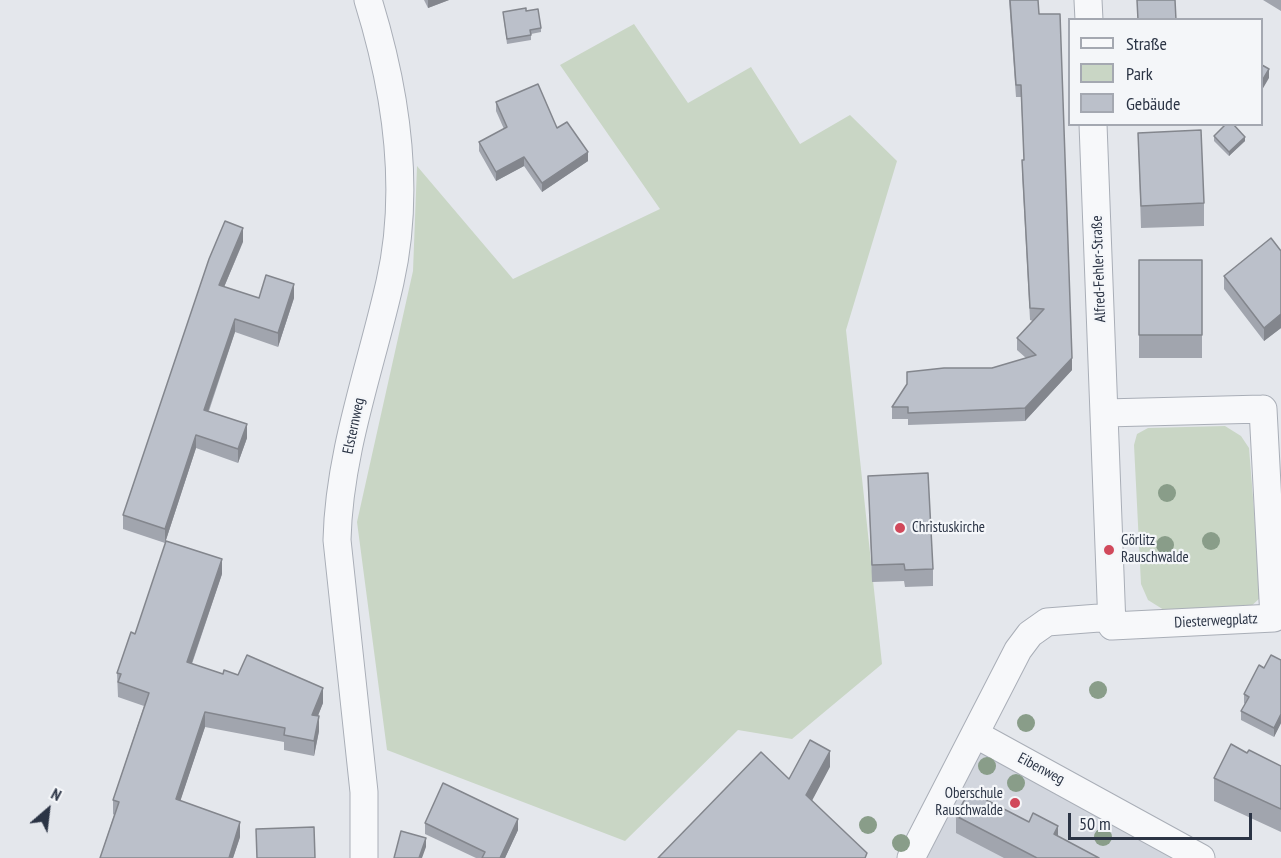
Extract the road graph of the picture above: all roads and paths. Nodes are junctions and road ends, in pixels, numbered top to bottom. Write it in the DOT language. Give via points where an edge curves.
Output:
graph roads {
  1 [pos="368,0"];
  2 [pos="1088,0"];
  3 [pos="1089,18"];
  4 [pos="1093,126"];
  5 [pos="1272,403"];
  6 [pos="1105,413"];
  7 [pos="1112,617"];
  8 [pos="1277,622"];
  9 [pos="975,734"];
  10 [pos="364,858"];
  11 [pos="911,858"];
  12 [pos="1201,858"];
  1 -- 10 [label="street, Elsternweg" via="389,76 401,180 390,280 338,499 337,540 364,792"];
  2 -- 3 [label="street"];
  4 -- 6 [label="street, Alfred-Fehler-Straße"];
  5 -- 6 [label="street, Diesterwegplatz"];
  5 -- 8 [label="street, Diesterwegplatz"];
  6 -- 7 [label="street"];
  7 -- 8 [label="street, Diesterwegplatz" via="1112,626"];
  7 -- 9 [label="street" via="1047,622 1030,634"];
  9 -- 11 [label="street"];
  9 -- 12 [label="street, Eibenweg"];
}
